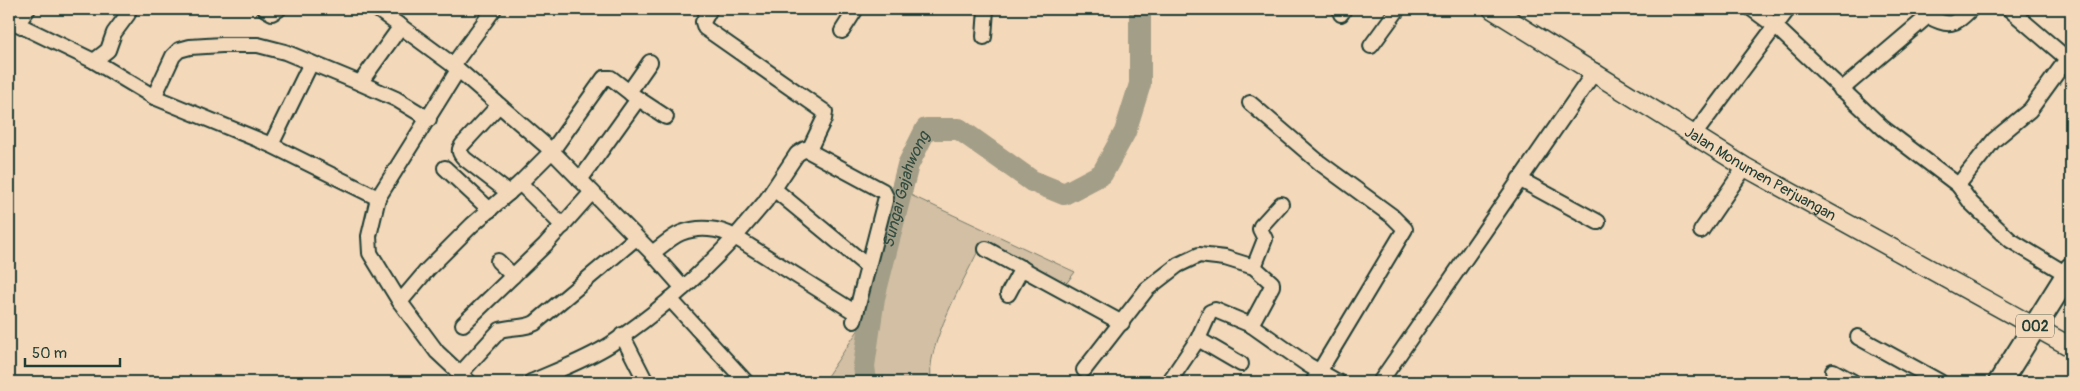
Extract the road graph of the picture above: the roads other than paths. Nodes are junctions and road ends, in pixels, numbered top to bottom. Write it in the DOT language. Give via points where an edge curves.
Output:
graph roads {
  1 [pos="28,9"];
  2 [pos="265,9"];
  3 [pos="279,9"];
  4 [pos="377,9"];
  5 [pos="494,9"];
  6 [pos="710,9"];
  7 [pos="856,9"];
  8 [pos="986,9"];
  9 [pos="1398,9"];
  10 [pos="1492,9"];
  11 [pos="1752,9"];
  12 [pos="1788,9"];
  13 [pos="1971,9"];
  14 [pos="2015,11"];
  15 [pos="128,14"];
  16 [pos="13,22"];
  17 [pos="401,26"];
  18 [pos="1775,26"];
  19 [pos="842,31"];
  20 [pos="984,37"];
  21 [pos="1371,46"];
  22 [pos="2069,60"];
  23 [pos="94,61"];
  24 [pos="650,62"];
  25 [pos="311,63"];
  26 [pos="456,68"];
  27 [pos="1594,71"];
  28 [pos="360,83"];
  29 [pos="1841,90"];
  30 [pos="634,96"];
  31 [pos="154,97"];
  32 [pos="1250,103"];
  33 [pos="499,105"];
  34 [pos="666,117"];
  35 [pos="429,119"];
  36 [pos="1694,135"];
  37 [pos="271,145"];
  38 [pos="809,150"];
  39 [pos="552,151"];
  40 [pos="1745,167"];
  41 [pos="445,168"];
  42 [pos="1519,179"];
  43 [pos="580,180"];
  44 [pos="520,183"];
  45 [pos="1958,185"];
  46 [pos="774,189"];
  47 [pos="592,192"];
  48 [pos="509,193"];
  49 [pos="378,198"];
  50 [pos="1281,204"];
  51 [pos="490,210"];
  52 [pos="1598,222"];
  53 [pos="563,226"];
  54 [pos="1701,231"];
  55 [pos="735,237"];
  56 [pos="636,238"];
  57 [pos="986,249"];
  58 [pos="652,253"];
  59 [pos="498,261"];
  60 [pos="867,266"];
  61 [pos="1254,267"];
  62 [pos="1022,268"];
  63 [pos="2069,272"];
  64 [pos="513,276"];
  65 [pos="683,288"];
  66 [pos="1008,294"];
  67 [pos="670,299"];
  68 [pos="400,302"];
  69 [pos="463,324"];
  70 [pos="1122,324"];
  71 [pos="1251,325"];
  72 [pos="2034,327"];
  73 [pos="622,335"];
  74 [pos="1858,336"];
  75 [pos="1198,339"];
  76 [pos="2071,347"];
  77 [pos="1241,364"];
  78 [pos="1084,370"];
  79 [pos="1833,371"];
  80 [pos="1316,377"];
  81 [pos="465,378"];
  82 [pos="531,382"];
  83 [pos="646,382"];
  84 [pos="746,382"];
  85 [pos="1169,382"];
  86 [pos="1338,382"];
  87 [pos="1380,382"];
  88 [pos="1852,382"];
  89 [pos="1940,382"];
  90 [pos="2000,382"];
  1 -- 16 [label="street"];
  2 -- 3 [label="street" via="272,13"];
  4 -- 17 [label="street"];
  5 -- 26 [label="street"];
  6 -- 38 [label="street" via="703,22 705,28 825,112"];
  7 -- 19 [label="street"];
  8 -- 20 [label="street"];
  9 -- 21 [label="street"];
  10 -- 27 [label="street, Jalan Monumen Perjuangan"];
  11 -- 18 [label="street"];
  12 -- 18 [label="street"];
  13 -- 29 [label="street" via="1955,23 1947,24 1928,16"];
  14 -- 22 [label="street"];
  15 -- 23 [label="street" via="119,24 108,50"];
  16 -- 23 [label="street"];
  17 -- 26 [label="street"];
  17 -- 28 [label="street"];
  18 -- 29 [label="street"];
  18 -- 36 [label="street"];
  22 -- 45 [label="street" via="2030,110 1994,140"];
  23 -- 31 [label="street"];
  24 -- 30 [label="street"];
  25 -- 28 [label="street"];
  25 -- 31 [label="street" via="258,45 190,47 173,56"];
  25 -- 37 [label="street"];
  26 -- 33 [label="street"];
  26 -- 35 [label="street"];
  27 -- 36 [label="street, Jalan Monumen Perjuangan"];
  27 -- 42 [label="street"];
  28 -- 35 [label="street"];
  29 -- 45 [label="street" via="1883,128"];
  30 -- 34 [label="street"];
  30 -- 39 [label="street" via="611,78 604,78"];
  30 -- 43 [label="street"];
  31 -- 37 [label="street"];
  32 -- 80 [label="street" via="1405,228"];
  33 -- 39 [label="street"];
  33 -- 48 [label="street" via="459,151"];
  35 -- 49 [label="street"];
  36 -- 40 [label="street, Jalan Monumen Perjuangan"];
  37 -- 49 [label="street"];
  38 -- 46 [label="street" via="797,154"];
  38 -- 60 [label="street" via="885,194"];
  39 -- 43 [label="street"];
  39 -- 44 [label="street"];
  40 -- 54 [label="street"];
  40 -- 72 [label="street, Jalan Monumen Perjuangan"];
  41 -- 51 [label="street"];
  42 -- 52 [label="street"];
  42 -- 87 [label="street"];
  43 -- 47 [label="street"];
  44 -- 48 [label="street"];
  44 -- 53 [label="street"];
  45 -- 63 [label="street" via="1971,203 2010,240"];
  46 -- 55 [label="street"];
  46 -- 60 [label="street"];
  47 -- 53 [label="street"];
  47 -- 56 [label="street"];
  48 -- 51 [label="street"];
  49 -- 68 [label="street" via="369,236 370,253"];
  50 -- 61 [label="street" via="1261,226 1265,238"];
  51 -- 68 [label="street" via="428,269"];
  53 -- 64 [label="street"];
  55 -- 58 [label="street" via="714,229 695,230 681,233"];
  55 -- 60 [label="street" via="855,317"];
  55 -- 65 [label="street"];
  56 -- 58 [label="street"];
  56 -- 81 [label="street" via="535,323 500,330"];
  57 -- 62 [label="street"];
  58 -- 65 [label="street"];
  59 -- 64 [label="street"];
  61 -- 70 [label="street" via="1206,255 1190,259 1147,289"];
  61 -- 71 [label="street" via="1273,284"];
  62 -- 66 [label="street"];
  62 -- 70 [label="street"];
  63 -- 72 [label="main road, 002"];
  64 -- 69 [label="street"];
  65 -- 67 [label="street"];
  67 -- 73 [label="street"];
  67 -- 84 [label="street"];
  68 -- 81 [label="street" via="437,352"];
  70 -- 78 [label="street"];
  71 -- 75 [label="street" via="1212,311"];
  71 -- 80 [label="street"];
  72 -- 76 [label="street, Jalan Monumen Perjuangan"];
  72 -- 90 [label="main road, 002"];
  73 -- 82 [label="street" via="609,345"];
  73 -- 83 [label="street"];
  74 -- 89 [label="street"];
  75 -- 77 [label="street"];
  75 -- 85 [label="street"];
  79 -- 88 [label="street"];
  80 -- 86 [label="street"];
}
